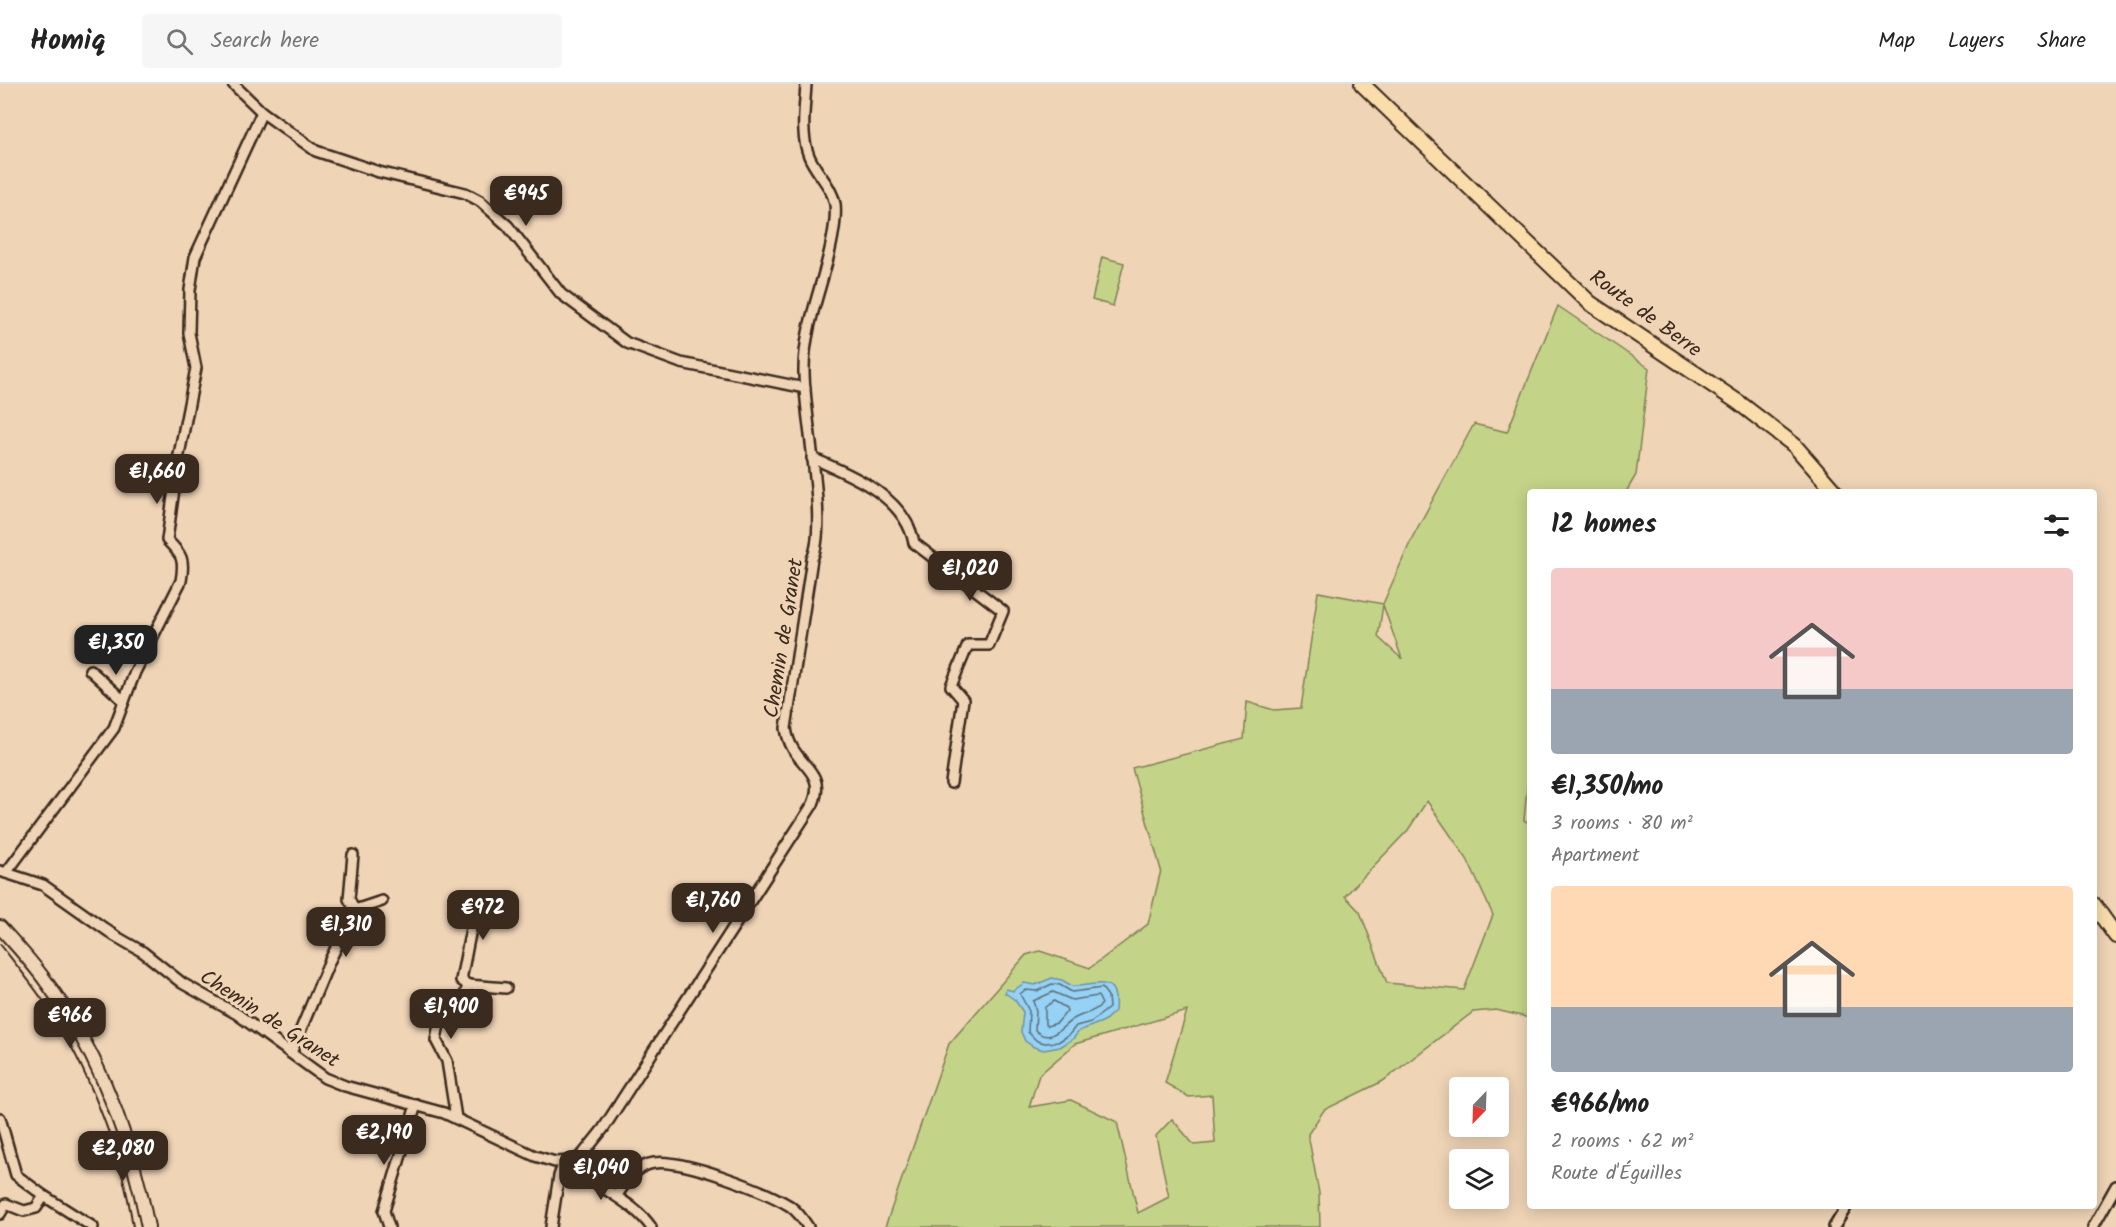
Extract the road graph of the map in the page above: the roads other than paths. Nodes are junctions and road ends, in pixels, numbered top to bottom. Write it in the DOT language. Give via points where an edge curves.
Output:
graph roads {
  1 [pos="233,84"];
  2 [pos="806,84"];
  3 [pos="1362,84"];
  4 [pos="262,112"];
  5 [pos="805,388"];
  6 [pos="812,458"];
  7 [pos="1832,489"];
  8 [pos="90,670"];
  9 [pos="124,701"];
  10 [pos="951,783"];
  11 [pos="353,855"];
  12 [pos="3,872"];
  13 [pos="382,901"];
  14 [pos="476,903"];
  15 [pos="2097,908"];
  16 [pos="355,910"];
  17 [pos="0,917"];
  18 [pos="0,927"];
  19 [pos="2116,936"];
  20 [pos="30,960"];
  21 [pos="468,986"];
  22 [pos="506,988"];
  23 [pos="291,1053"];
  24 [pos="416,1105"];
  25 [pos="0,1118"];
  26 [pos="456,1118"];
  27 [pos="574,1161"];
  28 [pos="564,1162"];
  29 [pos="2115,1186"];
  30 [pos="617,1195"];
  31 [pos="44,1196"];
  32 [pos="1845,1209"];
  33 [pos="0,1214"];
  34 [pos="87,1225"];
  35 [pos="148,1227"];
  36 [pos="389,1227"];
  37 [pos="550,1227"];
  38 [pos="651,1227"];
  39 [pos="808,1227"];
  40 [pos="1834,1227"];
  41 [pos="2093,1227"];
  1 -- 4 [label="street"];
  2 -- 5 [label="street, Chemin de Granet" via="806,146 831,193 835,217 806,345"];
  3 -- 7 [label="main road, Route de Berre" via="1590,303 1738,402 1794,445"];
  4 -- 5 [label="street" via="316,151 379,172 465,193 480,201 508,226 561,294 627,343 681,363"];
  4 -- 9 [label="street" via="195,257 189,333 196,368 167,540 184,565 181,581"];
  5 -- 6 [label="street, Chemin de Granet"];
  6 -- 10 [label="street" via="878,490 911,526 914,543 1003,610 989,645 968,645 951,686 963,700"];
  6 -- 27 [label="street, Chemin de Granet" via="817,543 786,728 793,753 815,777 817,794 603,1129"];
  8 -- 9 [label="street"];
  9 -- 12 [label="street" via="114,728"];
  11 -- 16 [label="street" via="349,898"];
  12 -- 23 [label="street, Chemin de Granet" via="43,885 182,983 237,1014"];
  13 -- 16 [label="street"];
  14 -- 21 [label="street" via="462,980"];
  15 -- 19 [label="main road"];
  16 -- 23 [label="street"];
  17 -- 20 [label="street"];
  18 -- 20 [label="street"];
  20 -- 35 [label="street" via="65,1009 103,1080 131,1155"];
  21 -- 22 [label="street"];
  21 -- 26 [label="street" via="464,999 440,1024 435,1040 447,1061"];
  23 -- 24 [label="street, Chemin de Granet" via="325,1078"];
  24 -- 26 [label="street, Chemin de Granet"];
  24 -- 36 [label="street" via="384,1211"];
  25 -- 31 [label="street" via="16,1175"];
  26 -- 28 [label="street, Chemin de Granet" via="535,1156"];
  27 -- 28 [label="street, Chemin de Granet"];
  27 -- 30 [label="street"];
  28 -- 37 [label="street"];
  29 -- 41 [label="street"];
  30 -- 38 [label="street"];
  30 -- 39 [label="street" via="640,1168 654,1163 690,1167 790,1206"];
  31 -- 33 [label="street" via="36,1208 24,1211 6,1204"];
  31 -- 34 [label="street"];
  32 -- 40 [label="street"];
}
